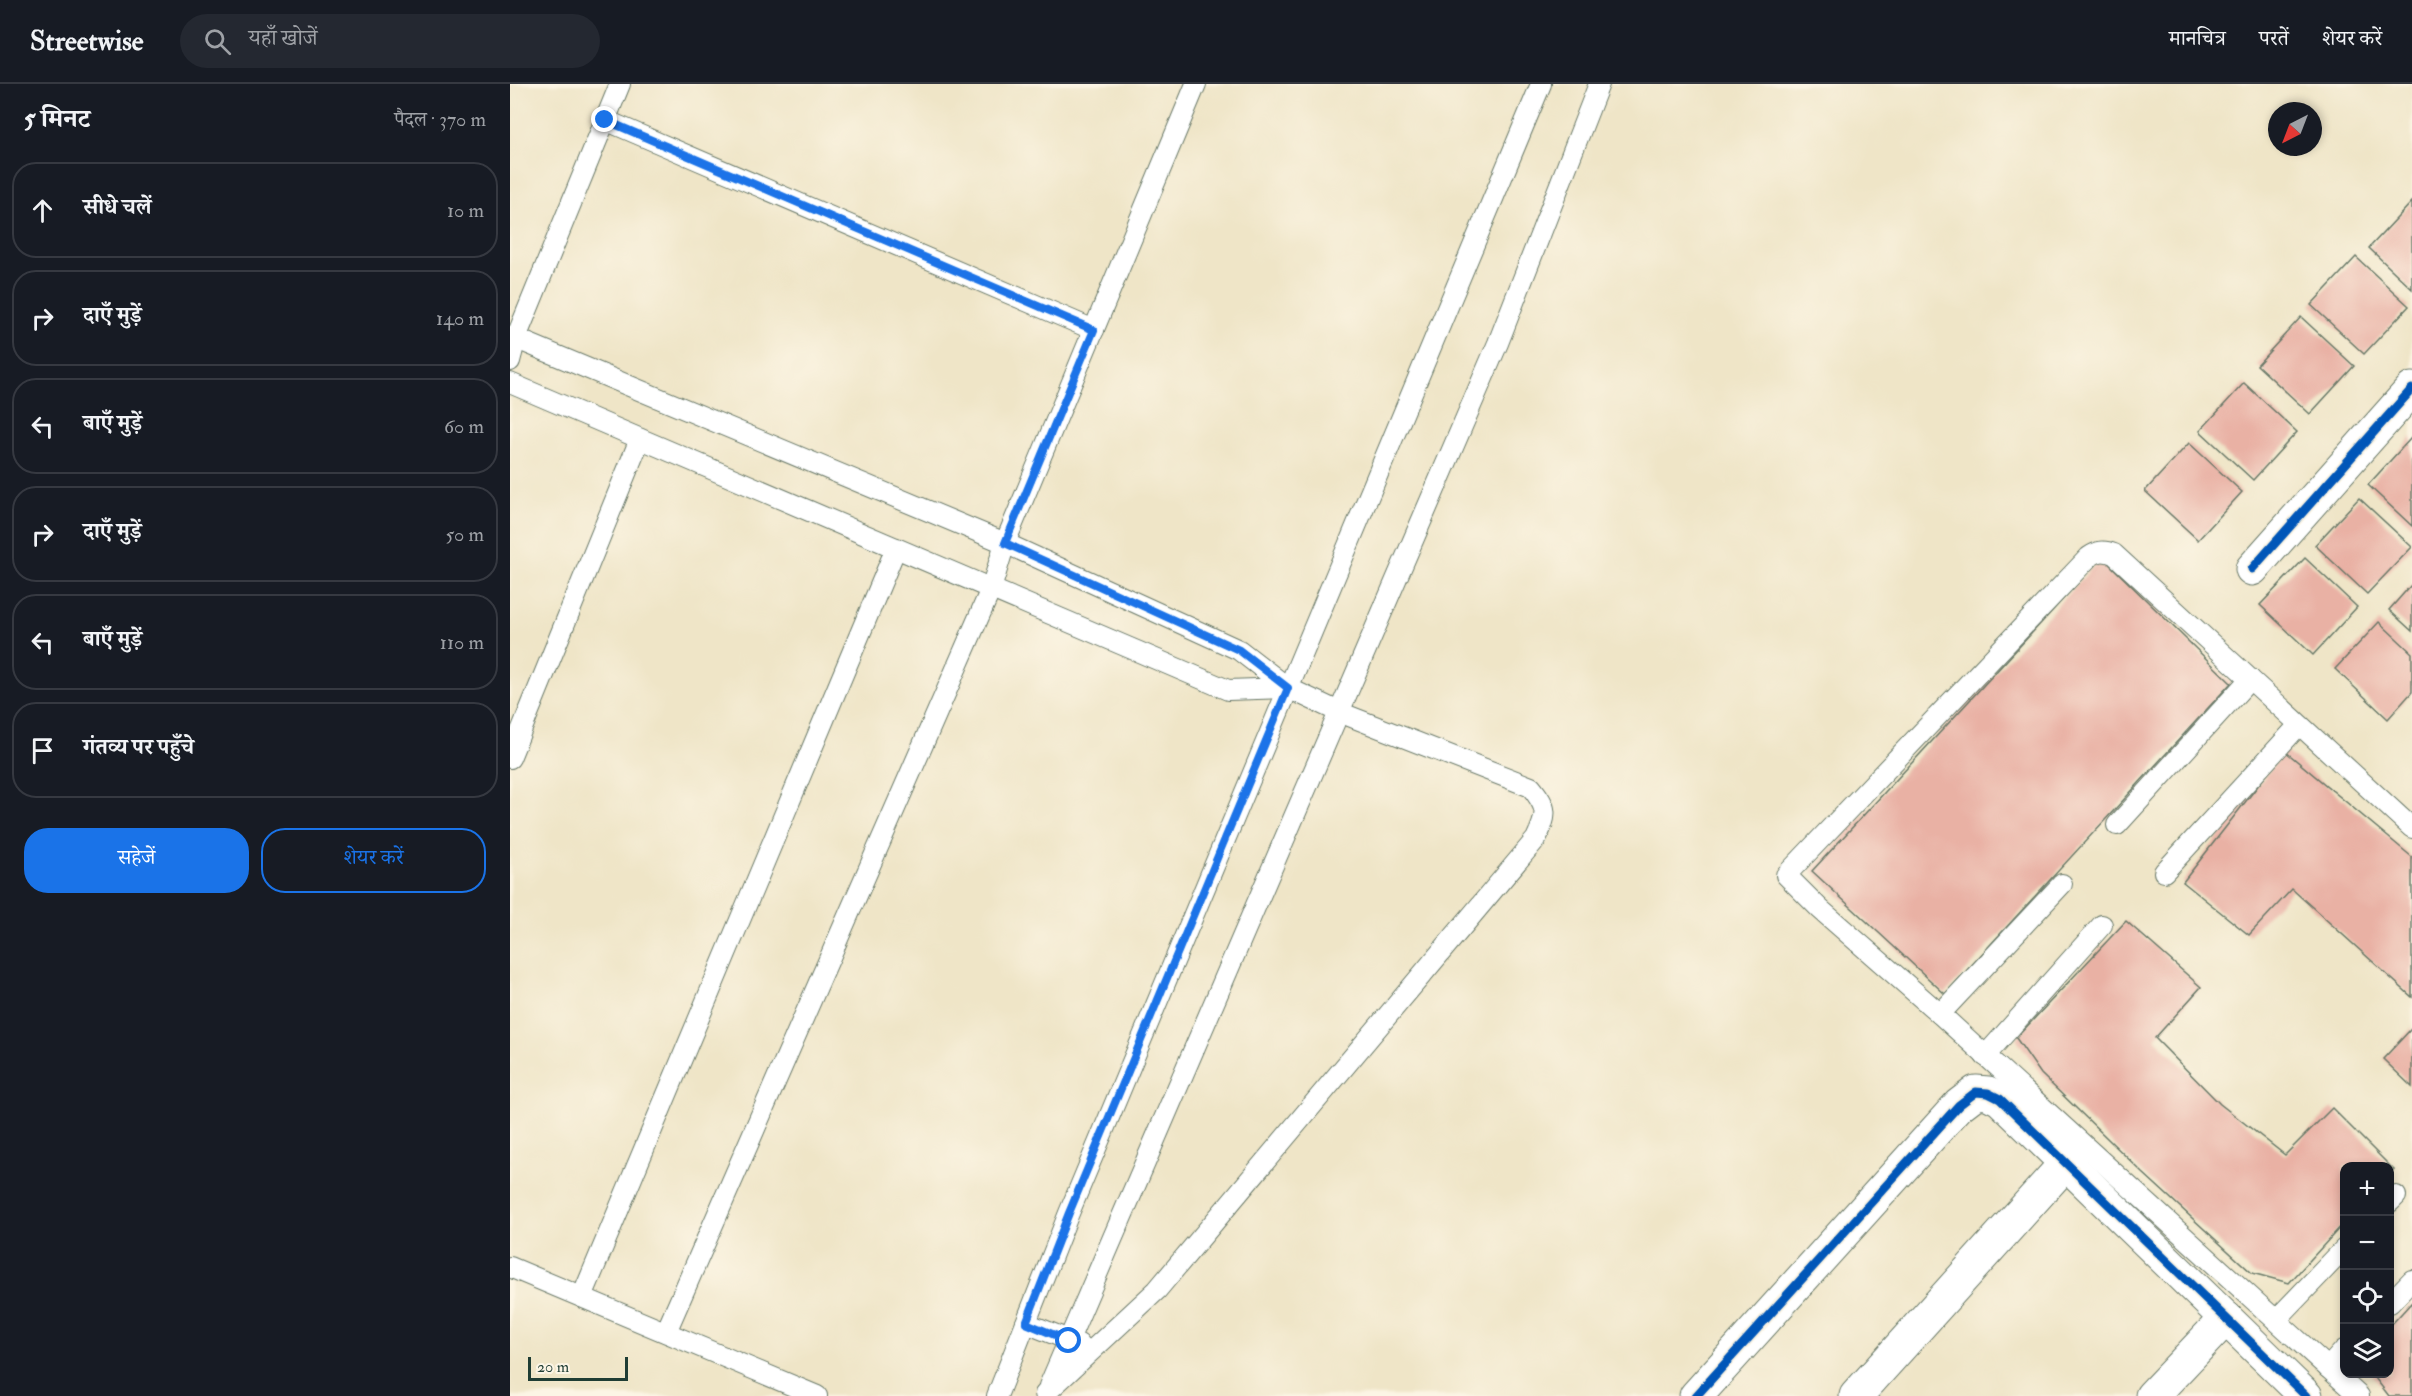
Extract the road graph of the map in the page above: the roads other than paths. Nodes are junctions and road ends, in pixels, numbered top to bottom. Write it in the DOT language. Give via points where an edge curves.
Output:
graph roads {
  1 [pos="620,84"];
  2 [pos="1195,84"];
  3 [pos="1541,84"];
  4 [pos="1599,84"];
  5 [pos="605,120"];
  6 [pos="1094,330"];
  7 [pos="513,337"];
  8 [pos="510,361"];
  9 [pos="510,383"];
  10 [pos="2412,389"];
  11 [pos="640,439"];
  12 [pos="1005,543"];
  13 [pos="896,548"];
  14 [pos="2252,569"];
  15 [pos="991,589"];
  16 [pos="2250,679"];
  17 [pos="1288,688"];
  18 [pos="1339,712"];
  19 [pos="2299,725"];
  20 [pos="510,758"];
  21 [pos="2117,825"];
  22 [pos="2412,828"];
  23 [pos="2164,872"];
  24 [pos="2062,884"];
  25 [pos="2102,925"];
  26 [pos="1940,1014"];
  27 [pos="1985,1056"];
  28 [pos="2066,1163"];
  29 [pos="2340,1253"];
  30 [pos="510,1267"];
  31 [pos="2412,1280"];
  32 [pos="582,1297"];
  33 [pos="2394,1300"];
  34 [pos="2226,1318"];
  35 [pos="2276,1320"];
  36 [pos="1026,1323"];
  37 [pos="666,1332"];
  38 [pos="1069,1341"];
  39 [pos="1094,1348"];
  40 [pos="2340,1354"];
  41 [pos="2328,1368"];
  42 [pos="1045,1395"];
  43 [pos="818,1396"];
  44 [pos="997,1396"];
  45 [pos="1696,1396"];
  46 [pos="1856,1396"];
  47 [pos="2152,1396"];
  48 [pos="2306,1396"];
  49 [pos="2359,1396"];
  1 -- 5 [label="lane"];
  2 -- 6 [label="lane"];
  3 -- 17 [label="lane"];
  4 -- 18 [label="lane" via="1498,342"];
  5 -- 6 [label="lane"];
  5 -- 7 [label="lane"];
  6 -- 12 [label="lane"];
  7 -- 8 [label="lane"];
  7 -- 12 [label="lane"];
  9 -- 11 [label="lane"];
  10 -- 14 [label="street"];
  11 -- 13 [label="lane"];
  11 -- 20 [label="lane"];
  12 -- 15 [label="lane"];
  12 -- 17 [label="lane" via="1239,650"];
  13 -- 15 [label="lane"];
  13 -- 32 [label="lane"];
  15 -- 17 [label="lane" via="1228,690"];
  15 -- 37 [label="lane"];
  16 -- 19 [label="lane"];
  16 -- 21 [label="lane"];
  16 -- 26 [label="lane" via="2114,554 2097,551 1787,871 1788,878 1812,901"];
  17 -- 18 [label="lane"];
  17 -- 36 [label="lane"];
  18 -- 38 [label="lane"];
  18 -- 39 [label="lane" via="1531,787 1545,803 1545,821 1536,839 1157,1290"];
  19 -- 22 [label="lane"];
  19 -- 23 [label="lane"];
  24 -- 26 [label="lane"];
  25 -- 27 [label="lane"];
  26 -- 27 [label="lane"];
  27 -- 35 [label="lane"];
  28 -- 34 [label="street"];
  28 -- 45 [label="street" via="2000,1098 1976,1092 1951,1114"];
  28 -- 46 [label="street"];
  29 -- 35 [label="lane"];
  30 -- 32 [label="lane"];
  31 -- 33 [label="lane"];
  32 -- 37 [label="lane"];
  34 -- 47 [label="street"];
  34 -- 48 [label="street"];
  35 -- 41 [label="lane"];
  36 -- 38 [label="lane"];
  36 -- 44 [label="lane"];
  37 -- 43 [label="lane"];
  38 -- 39 [label="lane"];
  38 -- 42 [label="lane"];
  39 -- 42 [label="lane"];
  40 -- 41 [label="lane"];
  41 -- 49 [label="lane"];
}
